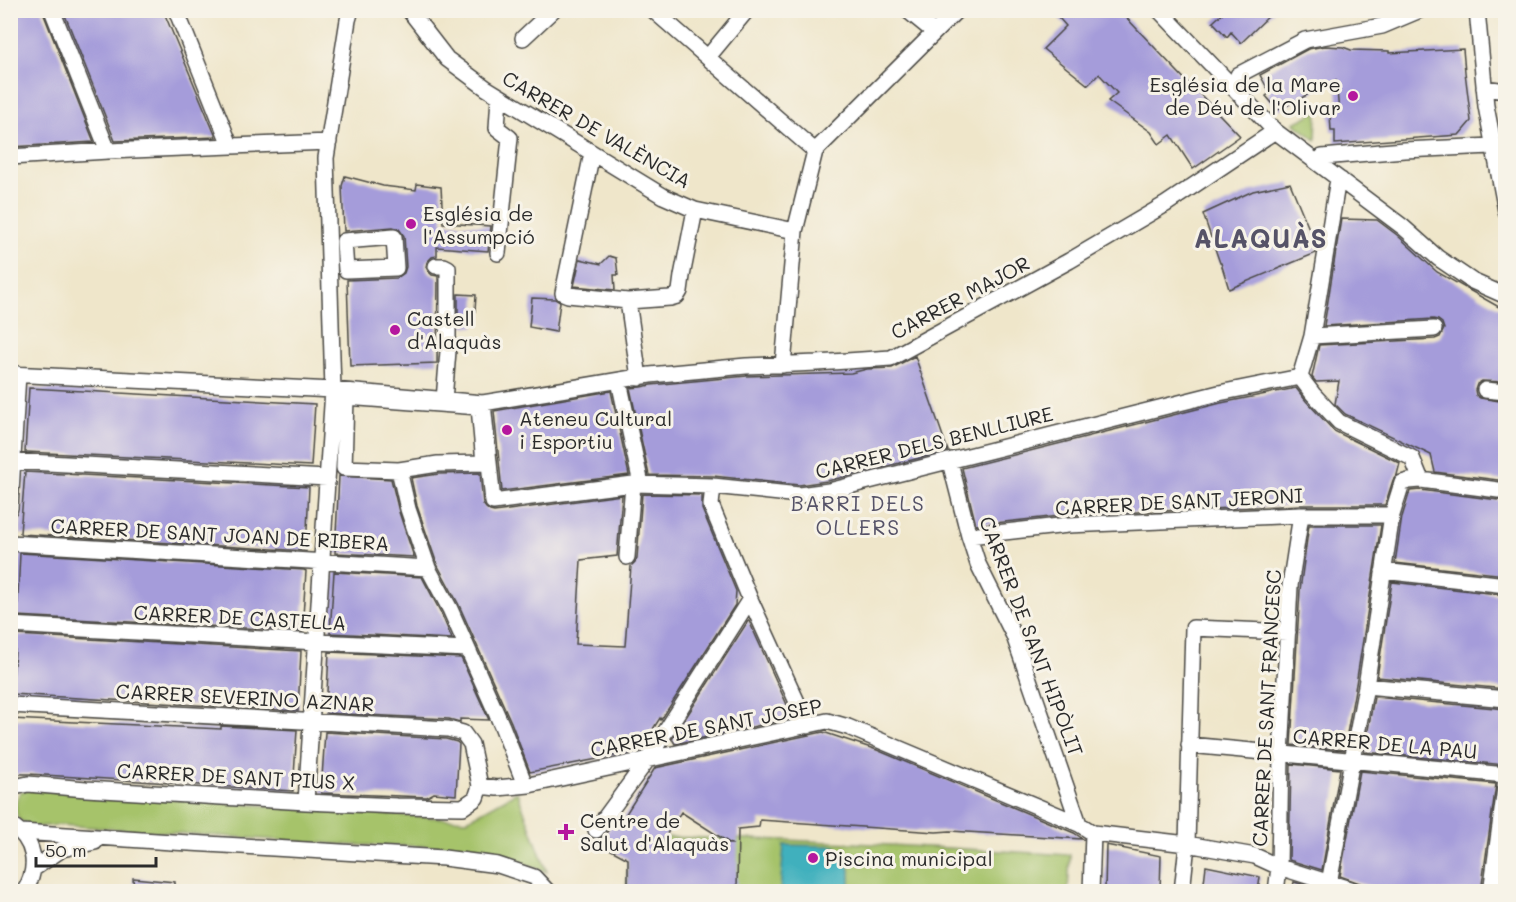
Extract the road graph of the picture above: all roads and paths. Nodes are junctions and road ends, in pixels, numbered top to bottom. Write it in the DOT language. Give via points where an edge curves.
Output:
graph roads {
  1 [pos="52,10"];
  2 [pos="176,10"];
  3 [pos="351,10"];
  4 [pos="409,10"];
  5 [pos="553,10"];
  6 [pos="653,10"];
  7 [pos="747,10"];
  8 [pos="907,10"];
  9 [pos="957,10"];
  10 [pos="1159,10"];
  11 [pos="1419,10"];
  12 [pos="1478,10"];
  13 [pos="934,32"];
  14 [pos="523,39"];
  15 [pos="708,57"];
  16 [pos="1238,75"];
  17 [pos="1484,88"];
  18 [pos="1506,91"];
  19 [pos="499,97"];
  20 [pos="1275,131"];
  21 [pos="329,142"];
  22 [pos="231,145"];
  23 [pos="1492,146"];
  24 [pos="815,151"];
  25 [pos="108,152"];
  26 [pos="592,153"];
  27 [pos="1322,157"];
  28 [pos="10,158"];
  29 [pos="1341,180"];
  30 [pos="695,210"];
  31 [pos="1506,212"];
  32 [pos="795,231"];
  33 [pos="498,253"];
  34 [pos="347,265"];
  35 [pos="330,266"];
  36 [pos="436,266"];
  37 [pos="1506,296"];
  38 [pos="628,301"];
  39 [pos="1434,330"];
  40 [pos="1312,336"];
  41 [pos="783,364"];
  42 [pos="14,374"];
  43 [pos="1300,376"];
  44 [pos="639,378"];
  45 [pos="619,381"];
  46 [pos="333,390"];
  47 [pos="1485,390"];
  48 [pos="1506,392"];
  49 [pos="444,400"];
  50 [pos="483,403"];
  51 [pos="12,461"];
  52 [pos="950,462"];
  53 [pos="399,470"];
  54 [pos="327,478"];
  55 [pos="1420,480"];
  56 [pos="637,484"];
  57 [pos="713,486"];
  58 [pos="1506,490"];
  59 [pos="10,508"];
  60 [pos="1301,515"];
  61 [pos="1392,515"];
  62 [pos="969,536"];
  63 [pos="10,543"];
  64 [pos="627,557"];
  65 [pos="322,561"];
  66 [pos="428,568"];
  67 [pos="1383,571"];
  68 [pos="1506,585"];
  69 [pos="750,599"];
  70 [pos="10,625"];
  71 [pos="1288,632"];
  72 [pos="317,642"];
  73 [pos="467,649"];
  74 [pos="1366,686"];
  75 [pos="1506,699"];
  76 [pos="10,705"];
  77 [pos="312,721"];
  78 [pos="807,726"];
  79 [pos="1189,745"];
  80 [pos="1281,755"];
  81 [pos="648,759"];
  82 [pos="1352,761"];
  83 [pos="1506,775"];
  84 [pos="1506,781"];
  85 [pos="525,785"];
  86 [pos="480,786"];
  87 [pos="10,792"];
  88 [pos="306,802"];
  89 [pos="1079,824"];
  90 [pos="16,828"];
  91 [pos="596,830"];
  92 [pos="1093,833"];
  93 [pos="115,838"];
  94 [pos="1187,844"];
  95 [pos="1279,867"];
  96 [pos="1500,867"];
  97 [pos="33,869"];
  98 [pos="1329,883"];
  99 [pos="25,891"];
  100 [pos="548,891"];
  101 [pos="1091,891"];
  102 [pos="1182,891"];
  103 [pos="1276,891"];
  104 [pos="1359,891"];
  105 [pos="1491,891"];
  1 -- 25 [label="street"];
  2 -- 22 [label="street"];
  3 -- 21 [label="street"];
  4 -- 19 [label="street, CARRER DE VALÈNCIA" via="447,59"];
  5 -- 14 [label="street"];
  6 -- 15 [label="street"];
  7 -- 15 [label="street"];
  8 -- 13 [label="street"];
  9 -- 13 [label="street"];
  10 -- 20 [label="street"];
  11 -- 16 [label="street" via="1382,26 1305,40"];
  12 -- 17 [label="street"];
  13 -- 24 [label="street"];
  15 -- 24 [label="street"];
  17 -- 18 [label="street"];
  17 -- 23 [label="street"];
  19 -- 26 [label="street, CARRER DE VALÈNCIA"];
  19 -- 33 [label="street" via="497,128 510,138"];
  20 -- 29 [label="street"];
  20 -- 41 [label="street, CARRER MAJOR" via="1166,204 891,358"];
  21 -- 22 [label="street"];
  21 -- 35 [label="street" via="326,159"];
  22 -- 25 [label="street"];
  23 -- 27 [label="street"];
  23 -- 31 [label="street"];
  24 -- 32 [label="street"];
  25 -- 28 [label="street"];
  26 -- 30 [label="street, CARRER DE VALÈNCIA" via="663,196"];
  26 -- 38 [label="street" via="563,293"];
  29 -- 37 [label="street" via="1438,258 1472,281"];
  29 -- 40 [label="street" via="1337,185"];
  30 -- 32 [label="street, CARRER DE VALÈNCIA"];
  30 -- 38 [label="street" via="677,296"];
  32 -- 41 [label="street"];
  34 -- 34 [label="street" via="346,270 396,268 394,237 344,241"];
  34 -- 35 [label="street"];
  35 -- 46 [label="street"];
  36 -- 49 [label="street" via="448,268"];
  38 -- 44 [label="street"];
  39 -- 40 [label="street"];
  40 -- 43 [label="street"];
  41 -- 44 [label="street, CARRER MAJOR"];
  42 -- 46 [label="street, CARRER MAJOR"];
  42 -- 51 [label="street"];
  43 -- 52 [label="street, CARRER DELS BENLLIURE"];
  43 -- 55 [label="street" via="1339,422 1412,458"];
  44 -- 45 [label="street, CARRER MAJOR"];
  45 -- 50 [label="street, CARRER MAJOR"];
  45 -- 56 [label="street"];
  46 -- 49 [label="street, CARRER MAJOR"];
  46 -- 54 [label="street"];
  47 -- 48 [label="street"];
  49 -- 50 [label="street, CARRER MAJOR"];
  50 -- 56 [label="street, CARRER DELS BENLLIURE" via="493,502"];
  51 -- 54 [label="street"];
  51 -- 59 [label="street"];
  52 -- 57 [label="street, CARRER DELS BENLLIURE" via="799,495"];
  52 -- 62 [label="street, CARRER DE SANT HIPÒLIT"];
  53 -- 53 [label="street" via="344,468 346,397 479,407 484,463"];
  53 -- 66 [label="street"];
  54 -- 65 [label="street"];
  55 -- 58 [label="street"];
  55 -- 61 [label="street" via="1402,483"];
  56 -- 57 [label="street, CARRER DELS BENLLIURE"];
  56 -- 64 [label="street"];
  57 -- 69 [label="street" via="711,505"];
  60 -- 61 [label="street, CARRER DE SANT JERONI"];
  60 -- 62 [label="street, CARRER DE SANT JERONI" via="1068,525"];
  60 -- 71 [label="street, CARRER DE SANT FRANCESC" via="1290,586"];
  61 -- 67 [label="street"];
  62 -- 89 [label="street, CARRER DE SANT HIPÒLIT" via="978,564 1014,636"];
  63 -- 65 [label="street, CARRER DE SANT JOAN DE RIBERA"];
  65 -- 66 [label="street, CARRER DE SANT JOAN DE RIBERA"];
  65 -- 72 [label="street"];
  66 -- 73 [label="street"];
  67 -- 68 [label="street"];
  67 -- 74 [label="street"];
  69 -- 78 [label="street"];
  69 -- 81 [label="street"];
  70 -- 72 [label="street, CARRER DE CASTELLA"];
  71 -- 79 [label="street" via="1193,628"];
  71 -- 80 [label="street, CARRER DE SANT FRANCESC"];
  72 -- 73 [label="street, CARRER DE CASTELLA"];
  72 -- 77 [label="street"];
  73 -- 85 [label="street"];
  74 -- 75 [label="street"];
  74 -- 82 [label="street"];
  76 -- 77 [label="street, CARRER SEVERINO AZNAR"];
  77 -- 86 [label="street, CARRER SEVERINO AZNAR" via="463,733 471,744"];
  77 -- 88 [label="street"];
  78 -- 81 [label="street, CARRER DE SANT JOSEP"];
  78 -- 89 [label="street, CARRER DE SANT JOSEP" via="827,722 848,727"];
  79 -- 80 [label="street, CARRER DE LA PAU"];
  79 -- 94 [label="street"];
  80 -- 82 [label="street, CARRER DE LA PAU"];
  80 -- 95 [label="street, CARRER DE SANT FRANCESC"];
  81 -- 85 [label="street, CARRER DE SANT JOSEP"];
  81 -- 91 [label="street"];
  82 -- 83 [label="street, CARRER DE LA PAU"];
  82 -- 98 [label="street"];
  84 -- 96 [label="street"];
  85 -- 86 [label="street, CARRER DE SANT JOSEP"];
  86 -- 88 [label="street, CARRER DE SANT PIUS X" via="476,798 463,807"];
  87 -- 88 [label="street, CARRER DE SANT PIUS X" via="28,784"];
  89 -- 92 [label="street, CARRER DE SANT JOSEP"];
  90 -- 93 [label="street"];
  90 -- 97 [label="street" via="29,843"];
  92 -- 94 [label="street"];
  92 -- 101 [label="street"];
  93 -- 97 [label="street" via="62,849"];
  93 -- 100 [label="street" via="444,858 498,865 534,877"];
  94 -- 95 [label="street" via="1254,856"];
  94 -- 102 [label="street"];
  95 -- 98 [label="street"];
  95 -- 103 [label="street, CARRER DE SANT FRANCESC"];
  96 -- 105 [label="street"];
  97 -- 99 [label="street"];
  98 -- 104 [label="street"];
}
